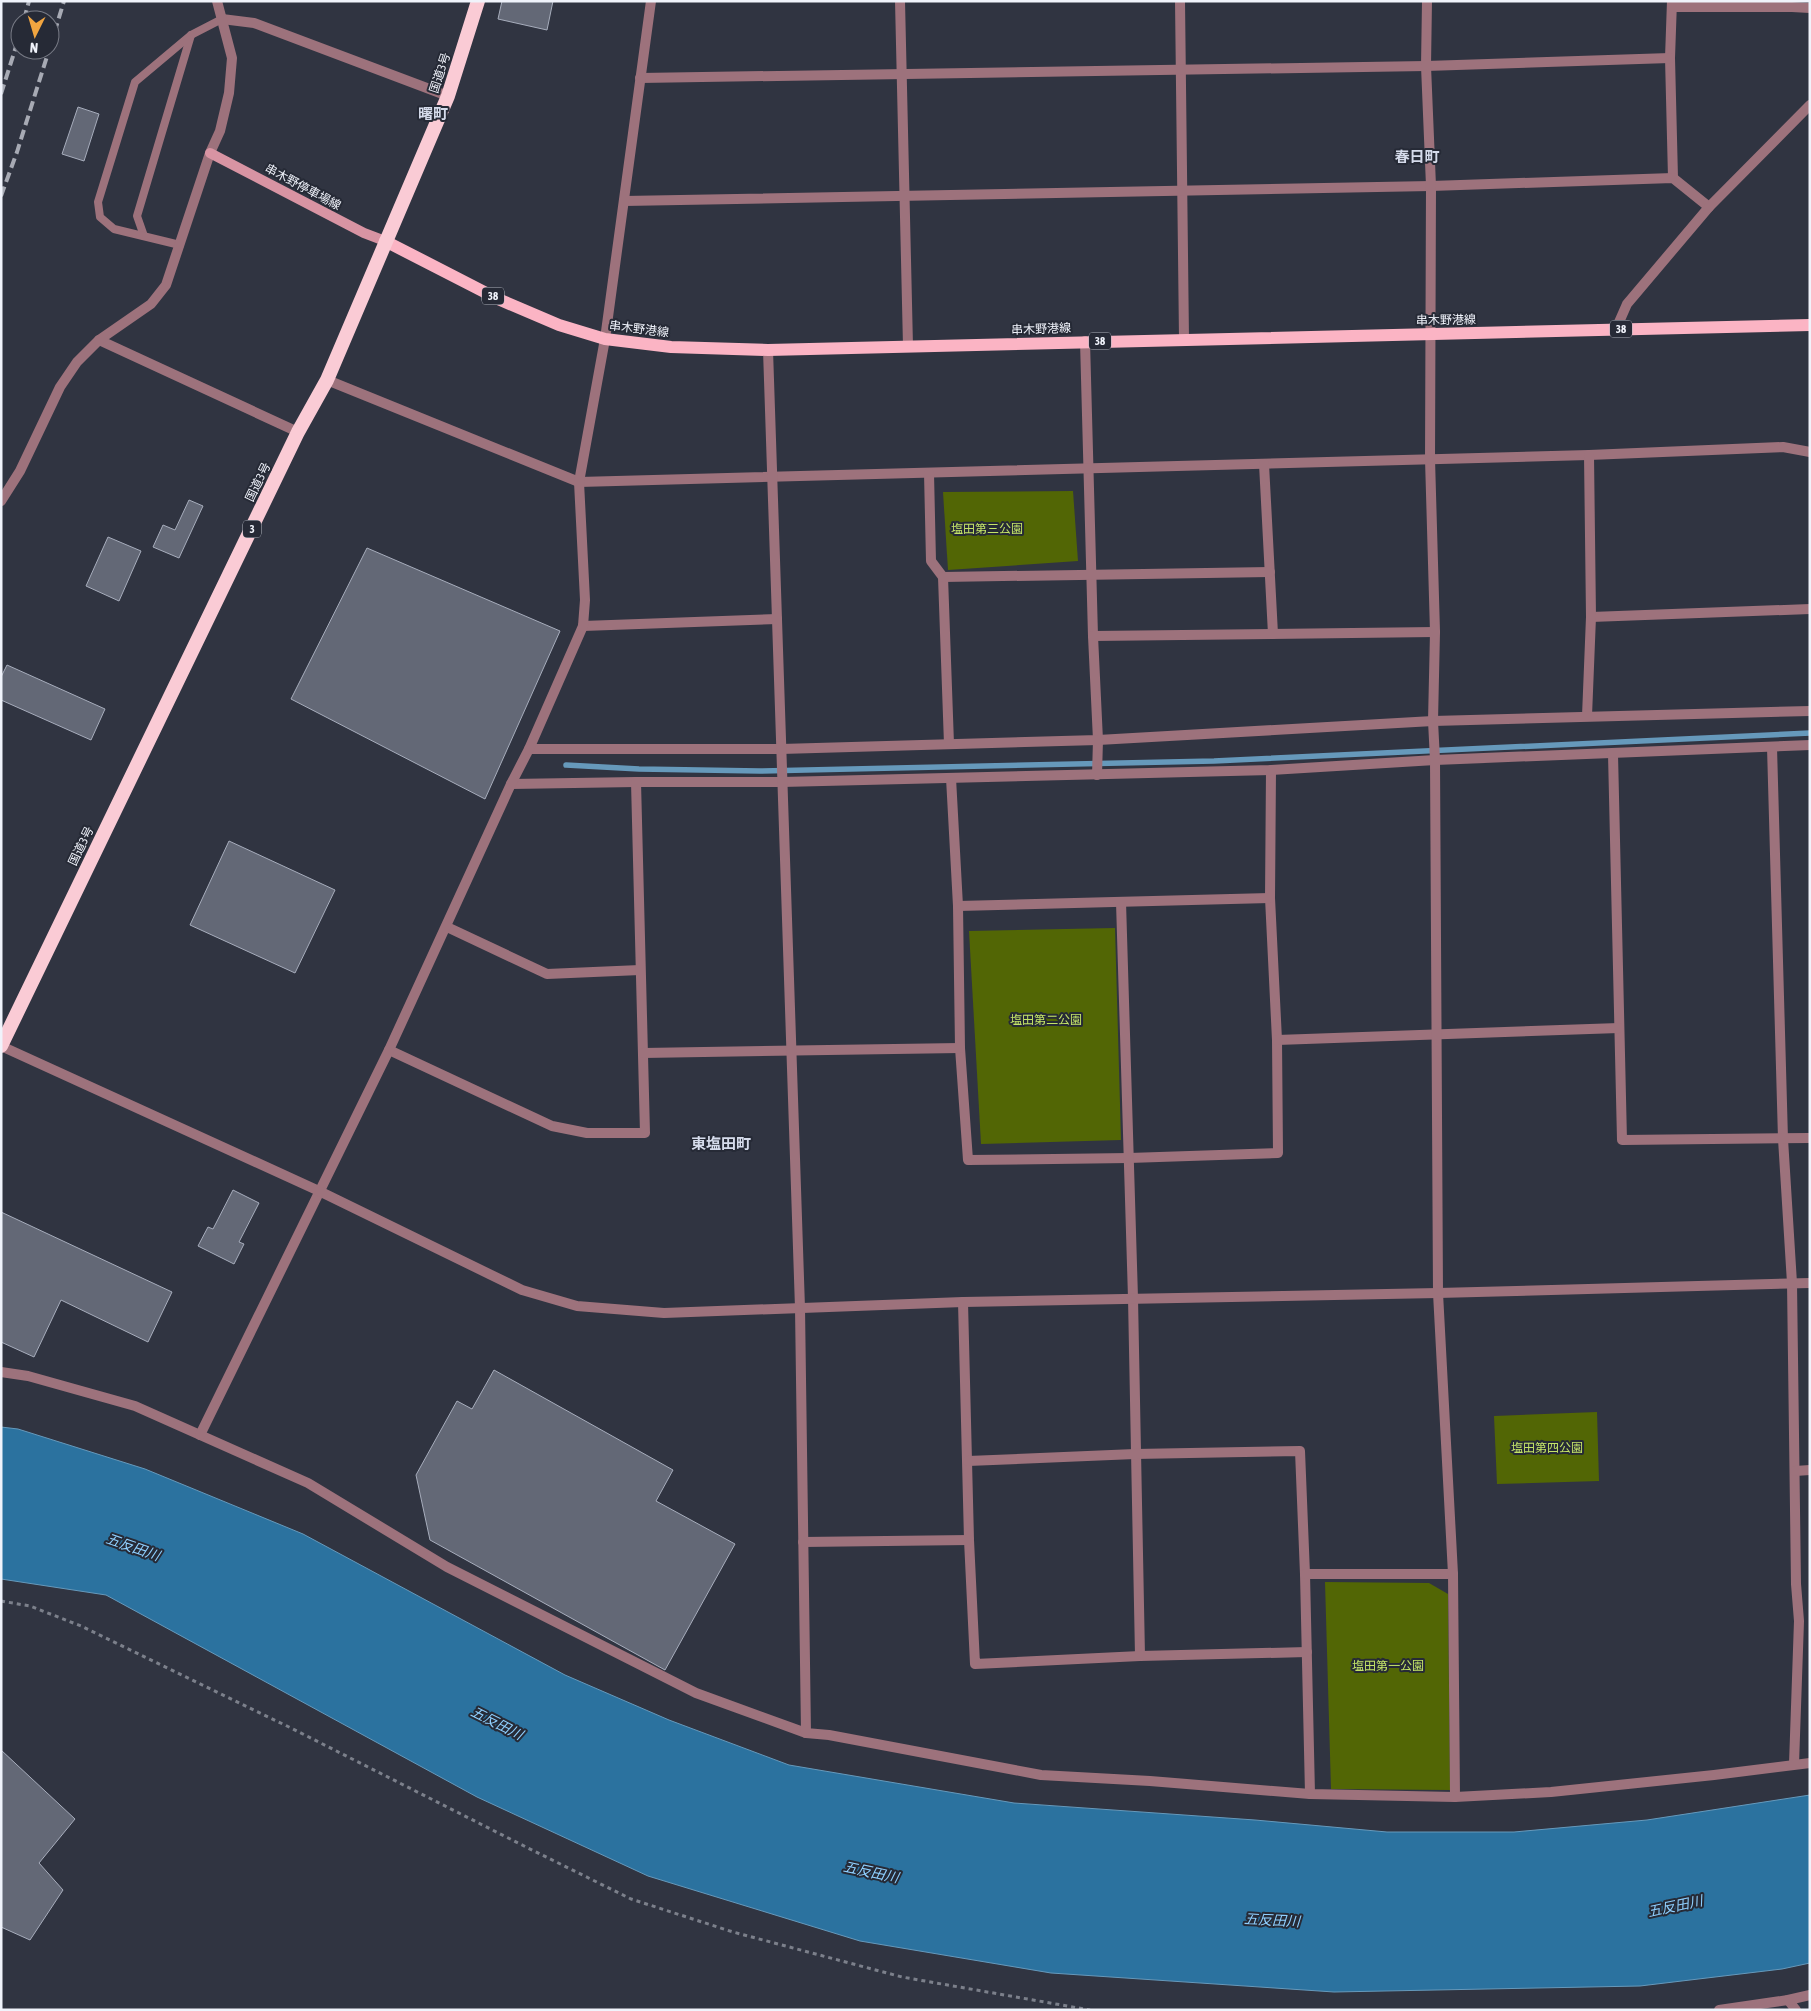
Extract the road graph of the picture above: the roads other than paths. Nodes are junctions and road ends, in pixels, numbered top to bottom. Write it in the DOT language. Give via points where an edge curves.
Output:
graph roads {
  1 [pos="217,1"];
  2 [pos="478,1"];
  3 [pos="651,1"];
  4 [pos="900,1"];
  5 [pos="1180,1"];
  6 [pos="1427,1"];
  7 [pos="1672,4"];
  8 [pos="1810,8"];
  9 [pos="222,19"];
  10 [pos="191,35"];
  11 [pos="1670,58"];
  12 [pos="1426,66"];
  13 [pos="1182,70"];
  14 [pos="902,74"];
  15 [pos="640,78"];
  16 [pos="448,96"];
  17 [pos="1810,105"];
  18 [pos="210,153"];
  19 [pos="1673,178"];
  20 [pos="1431,186"];
  21 [pos="1183,190"];
  22 [pos="904,195"];
  23 [pos="624,200"];
  24 [pos="1710,207"];
  25 [pos="144,236"];
  26 [pos="385,241"];
  27 [pos="180,245"];
  28 [pos="1810,325"];
  29 [pos="1616,329"];
  30 [pos="1432,334"];
  31 [pos="605,339"];
  32 [pos="1184,339"];
  33 [pos="99,340"];
  34 [pos="1085,342"];
  35 [pos="908,346"];
  36 [pos="768,350"];
  37 [pos="327,380"];
  38 [pos="298,432"];
  39 [pos="1810,452"];
  40 [pos="1589,454"];
  41 [pos="1430,459"];
  42 [pos="1264,464"];
  43 [pos="1089,468"];
  44 [pos="930,473"];
  45 [pos="772,477"];
  46 [pos="580,482"];
  47 [pos="1,501"];
  48 [pos="1270,572"];
  49 [pos="1091,575"];
  50 [pos="943,577"];
  51 [pos="1810,609"];
  52 [pos="1591,617"];
  53 [pos="777,619"];
  54 [pos="583,626"];
  55 [pos="1435,632"];
  56 [pos="1273,634"];
  57 [pos="1093,636"];
  58 [pos="1810,711"];
  59 [pos="1587,716"];
  60 [pos="1433,721"];
  61 [pos="1098,740"];
  62 [pos="949,744"];
  63 [pos="1810,745"];
  64 [pos="1772,747"];
  65 [pos="529,749"];
  66 [pos="781,749"];
  67 [pos="1613,754"];
  68 [pos="1435,760"];
  69 [pos="1271,770"];
  70 [pos="1097,775"];
  71 [pos="951,778"];
  72 [pos="636,782"];
  73 [pos="782,782"];
  74 [pos="511,784"];
  75 [pos="1270,898"];
  76 [pos="1121,902"];
  77 [pos="958,906"];
  78 [pos="446,927"];
  79 [pos="640,970"];
  80 [pos="1619,1028"];
  81 [pos="1435,1034"];
  82 [pos="1277,1040"];
  83 [pos="1,1046"];
  84 [pos="960,1048"];
  85 [pos="389,1050"];
  86 [pos="791,1050"];
  87 [pos="643,1053"];
  88 [pos="1810,1138"];
  89 [pos="1783,1139"];
  90 [pos="1128,1158"];
  91 [pos="318,1191"];
  92 [pos="1792,1283"];
  93 [pos="1810,1283"];
  94 [pos="1438,1294"];
  95 [pos="1133,1298"];
  96 [pos="964,1302"];
  97 [pos="800,1308"];
  98 [pos="1,1372"];
  99 [pos="200,1435"];
  100 [pos="1135,1454"];
  101 [pos="968,1461"];
  102 [pos="1810,1470"];
  103 [pos="1795,1471"];
  104 [pos="969,1540"];
  105 [pos="803,1542"];
  106 [pos="1305,1574"];
  107 [pos="1454,1574"];
  108 [pos="1804,1621"];
  109 [pos="1307,1652"];
  110 [pos="1140,1656"];
  111 [pos="806,1733"];
  112 [pos="1810,1763"];
  113 [pos="1794,1764"];
  114 [pos="1310,1794"];
  115 [pos="1456,1797"];
  116 [pos="1810,1995"];
  117 [pos="1788,2000"];
  118 [pos="1719,2010"];
  119 [pos="1796,2010"];
  1 -- 9 [label="street"];
  2 -- 16 [label="highway, 国道3号 / 3"];
  3 -- 15 [label="street"];
  4 -- 14 [label="street"];
  5 -- 13 [label="street"];
  6 -- 12 [label="street"];
  7 -- 8 [label="street"];
  7 -- 11 [label="street"];
  9 -- 10 [label="lane"];
  9 -- 16 [label="street" via="254,23"];
  9 -- 18 [label="street" via="232,58 229,93 220,131"];
  10 -- 25 [label="lane" via="136,216"];
  10 -- 25 [label="lane" via="135,82 98,202 100,217 114,229"];
  11 -- 12 [label="street"];
  11 -- 19 [label="street"];
  12 -- 13 [label="street"];
  12 -- 20 [label="street"];
  13 -- 14 [label="street"];
  13 -- 21 [label="street"];
  14 -- 15 [label="street"];
  14 -- 22 [label="street"];
  15 -- 23 [label="street"];
  16 -- 26 [label="highway, 国道3号 / 3"];
  17 -- 24 [label="street"];
  18 -- 26 [label="main road, 串木野停車場線"];
  18 -- 27 [label="street"];
  19 -- 20 [label="street"];
  19 -- 24 [label="street"];
  20 -- 21 [label="street"];
  20 -- 30 [label="street"];
  21 -- 22 [label="street"];
  21 -- 32 [label="street"];
  22 -- 23 [label="street"];
  22 -- 35 [label="street"];
  23 -- 31 [label="street"];
  24 -- 29 [label="street" via="1628,304"];
  25 -- 27 [label="lane"];
  26 -- 31 [label="main road, 串木野港線 / 38" via="498,298 559,325"];
  26 -- 37 [label="highway, 国道3号 / 3"];
  27 -- 33 [label="street" via="166,285 151,304"];
  28 -- 29 [label="main road, 串木野港線 / 38"];
  29 -- 30 [label="main road, 串木野港線 / 38"];
  30 -- 32 [label="main road, 串木野港線 / 38"];
  30 -- 41 [label="street"];
  31 -- 36 [label="main road, 串木野港線 / 38" via="671,346"];
  31 -- 46 [label="street"];
  32 -- 34 [label="main road, 串木野港線 / 38"];
  33 -- 38 [label="street"];
  33 -- 47 [label="street" via="77,362 60,387 20,471"];
  34 -- 35 [label="main road, 串木野港線 / 38"];
  34 -- 43 [label="street"];
  35 -- 36 [label="main road, 串木野港線 / 38"];
  36 -- 45 [label="street"];
  37 -- 38 [label="highway, 国道3号 / 3"];
  37 -- 46 [label="street"];
  38 -- 83 [label="highway, 国道3号 / 3"];
  39 -- 40 [label="street" via="1783,447"];
  40 -- 41 [label="street"];
  40 -- 52 [label="street"];
  41 -- 42 [label="street"];
  41 -- 55 [label="street"];
  42 -- 43 [label="street"];
  42 -- 48 [label="street"];
  43 -- 44 [label="street"];
  43 -- 49 [label="street"];
  44 -- 45 [label="street"];
  44 -- 50 [label="street" via="931,561"];
  45 -- 46 [label="street"];
  45 -- 53 [label="street"];
  46 -- 54 [label="street" via="585,600"];
  48 -- 49 [label="street"];
  48 -- 56 [label="street"];
  49 -- 50 [label="street"];
  49 -- 57 [label="street"];
  50 -- 62 [label="street"];
  51 -- 52 [label="street"];
  52 -- 59 [label="street"];
  53 -- 54 [label="street"];
  53 -- 66 [label="street"];
  54 -- 65 [label="street"];
  55 -- 56 [label="street"];
  55 -- 60 [label="street"];
  56 -- 57 [label="street"];
  57 -- 61 [label="street"];
  58 -- 59 [label="street"];
  59 -- 60 [label="street"];
  60 -- 61 [label="street"];
  60 -- 68 [label="street"];
  61 -- 62 [label="street"];
  61 -- 70 [label="street"];
  62 -- 66 [label="street"];
  63 -- 64 [label="street"];
  64 -- 67 [label="street"];
  64 -- 89 [label="street"];
  65 -- 66 [label="street"];
  65 -- 74 [label="street"];
  66 -- 73 [label="street"];
  67 -- 68 [label="street"];
  67 -- 80 [label="street"];
  68 -- 69 [label="street"];
  68 -- 81 [label="street"];
  69 -- 70 [label="street"];
  69 -- 75 [label="street"];
  70 -- 71 [label="street"];
  71 -- 73 [label="street"];
  71 -- 77 [label="street"];
  72 -- 73 [label="street"];
  72 -- 74 [label="street"];
  72 -- 79 [label="street"];
  73 -- 86 [label="street"];
  74 -- 78 [label="street"];
  75 -- 76 [label="street"];
  75 -- 82 [label="street"];
  76 -- 77 [label="street"];
  76 -- 90 [label="street"];
  77 -- 84 [label="street"];
  78 -- 79 [label="street" via="547,974"];
  78 -- 85 [label="street"];
  79 -- 87 [label="street"];
  80 -- 81 [label="street"];
  80 -- 89 [label="street" via="1622,1140"];
  81 -- 82 [label="street"];
  81 -- 94 [label="street"];
  82 -- 90 [label="street" via="1278,1153"];
  83 -- 91 [label="street"];
  84 -- 86 [label="street"];
  84 -- 90 [label="street" via="968,1160"];
  85 -- 87 [label="street" via="552,1126 586,1133 645,1133"];
  85 -- 91 [label="street"];
  86 -- 87 [label="street"];
  86 -- 97 [label="street"];
  88 -- 89 [label="street"];
  89 -- 92 [label="street"];
  90 -- 95 [label="street"];
  91 -- 97 [label="street" via="522,1290 577,1306 664,1313"];
  91 -- 99 [label="street"];
  92 -- 93 [label="street"];
  92 -- 94 [label="street"];
  92 -- 103 [label="street"];
  94 -- 95 [label="street"];
  94 -- 107 [label="street"];
  95 -- 96 [label="street"];
  95 -- 100 [label="street"];
  96 -- 97 [label="street"];
  96 -- 101 [label="street"];
  97 -- 105 [label="street"];
  98 -- 99 [label="street" via="28,1376 135,1406"];
  99 -- 111 [label="street" via="308,1483 447,1567 696,1693"];
  100 -- 101 [label="street"];
  100 -- 106 [label="street" via="1300,1451"];
  100 -- 110 [label="street"];
  101 -- 104 [label="street"];
  102 -- 103 [label="street"];
  103 -- 108 [label="street" via="1796,1584"];
  104 -- 105 [label="street"];
  104 -- 110 [label="street" via="975,1664"];
  105 -- 111 [label="street"];
  106 -- 107 [label="street"];
  106 -- 109 [label="street"];
  107 -- 115 [label="street"];
  108 -- 113 [label="street"];
  109 -- 110 [label="street"];
  109 -- 114 [label="street"];
  111 -- 114 [label="street" via="828,1734 1042,1775"];
  112 -- 113 [label="street"];
  113 -- 115 [label="street" via="1561,1791"];
  114 -- 115 [label="street"];
  116 -- 117 [label="street"];
  117 -- 118 [label="street"];
  117 -- 119 [label="street"];
}
